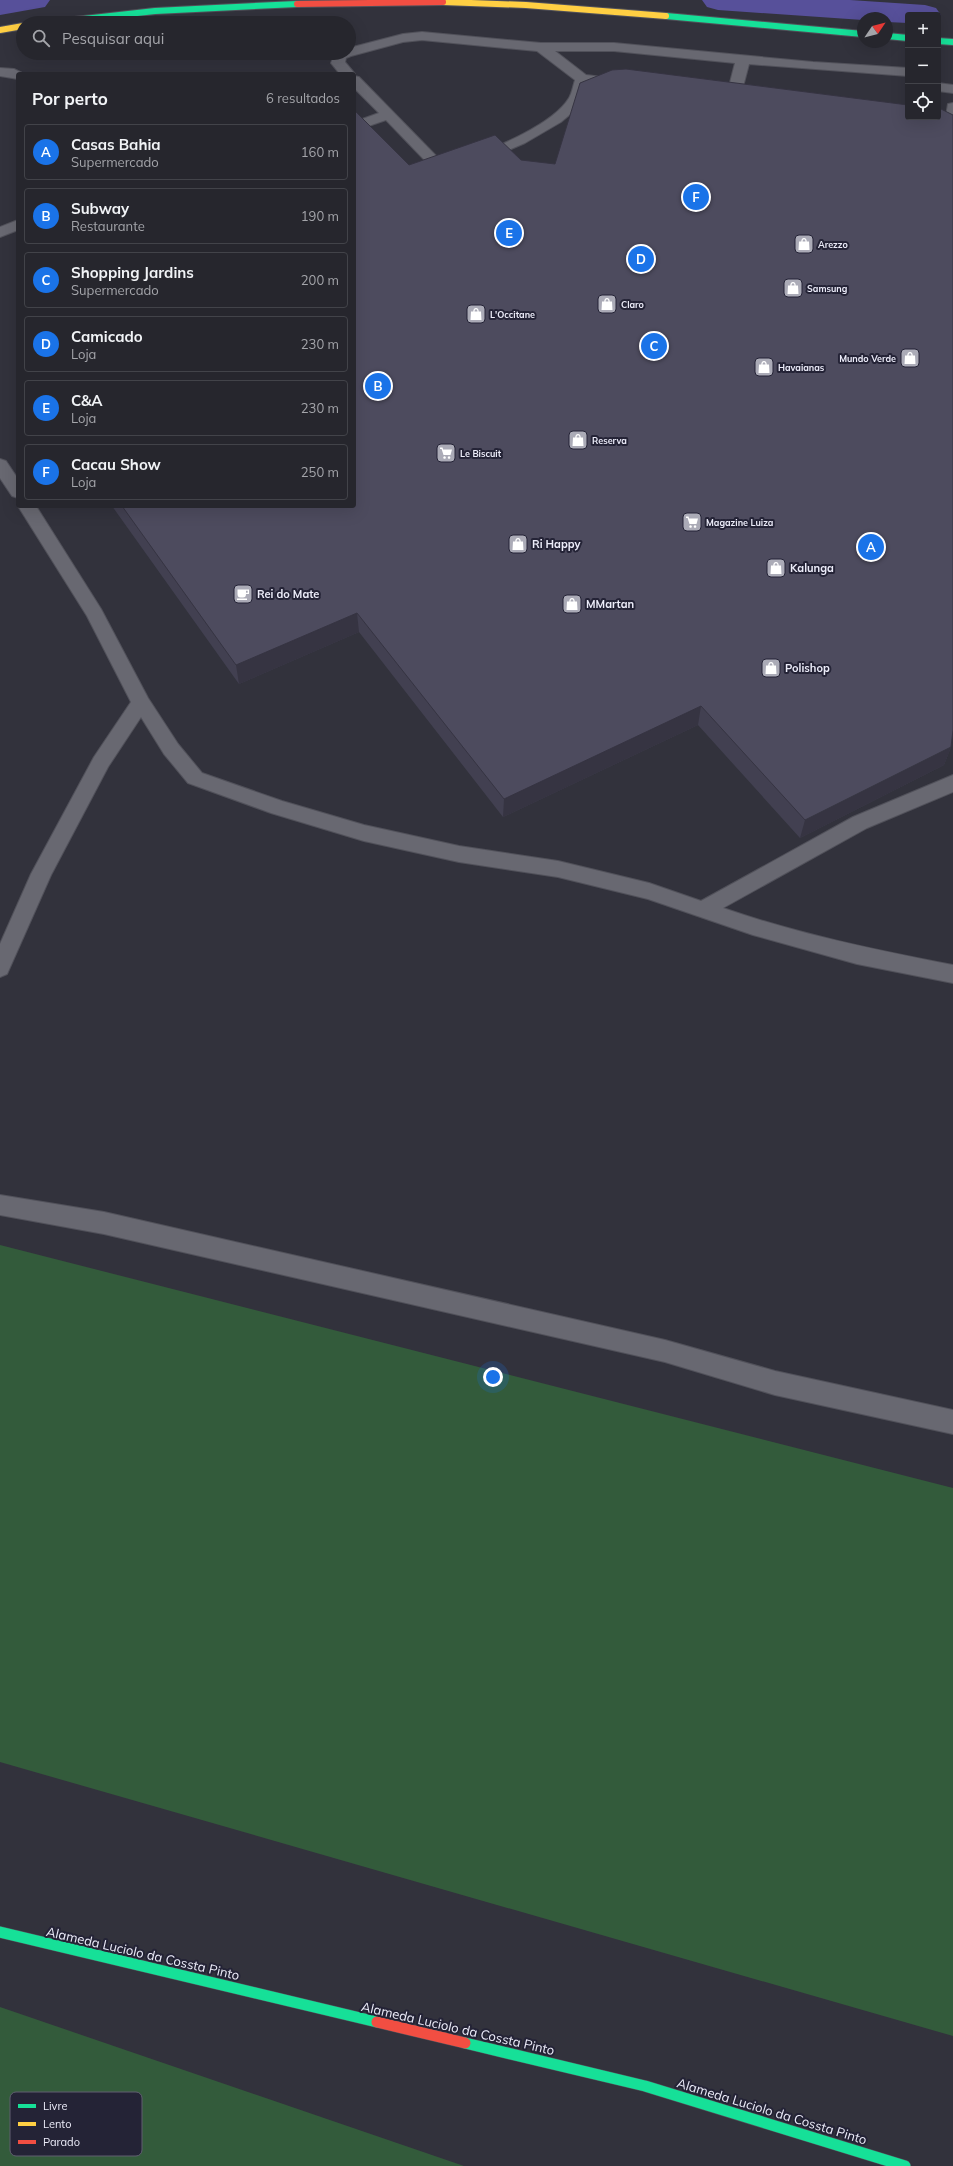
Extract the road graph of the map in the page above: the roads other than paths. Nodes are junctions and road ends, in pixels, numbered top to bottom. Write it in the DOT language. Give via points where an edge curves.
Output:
graph roads {
  1 [pos="580,0"];
  2 [pos="591,10"];
  3 [pos="101,16"];
  4 [pos="16,27"];
  5 [pos="0,30"];
  6 [pos="857,33"];
  7 [pos="893,37"];
  8 [pos="905,38"];
  9 [pos="941,41"];
  10 [pos="953,42"];
  11 [pos="541,46"];
  12 [pos="614,46"];
  13 [pos="356,51"];
  14 [pos="339,60"];
  15 [pos="743,60"];
  16 [pos="813,66"];
  17 [pos="0,72"];
  18 [pos="346,72"];
  19 [pos="593,72"];
  20 [pos="905,72"];
  21 [pos="16,74"];
  22 [pos="905,81"];
  23 [pos="356,82"];
  24 [pos="632,84"];
  25 [pos="941,87"];
  26 [pos="953,89"];
  27 [pos="717,96"];
  28 [pos="733,98"];
  29 [pos="748,100"];
  30 [pos="953,107"];
  31 [pos="388,114"];
  32 [pos="356,126"];
  33 [pos="948,127"];
  34 [pos="16,226"];
  35 [pos="0,232"];
  36 [pos="16,241"];
  37 [pos="0,246"];
  38 [pos="0,465"];
  39 [pos="16,489"];
  40 [pos="28,508"];
  41 [pos="141,702"];
  42 [pos="953,783"];
  43 [pos="704,909"];
  44 [pos="0,968"];
  45 [pos="953,974"];
  46 [pos="0,1206"];
  47 [pos="953,1422"];
  48 [pos="0,1932"];
  49 [pos="905,2166"];
  1 -- 2 [label="main road"];
  2 -- 3 [label="main road" via="479,3 385,2 291,4"];
  2 -- 6 [label="main road"];
  4 -- 5 [label="main road"];
  7 -- 8 [label="main road"];
  9 -- 10 [label="main road"];
  11 -- 12 [label="lane"];
  11 -- 13 [label="lane" via="422,36 403,38"];
  11 -- 19 [label="lane"];
  12 -- 15 [label="lane"];
  12 -- 19 [label="lane"];
  14 -- 18 [label="lane" via="338,63"];
  15 -- 16 [label="lane"];
  15 -- 28 [label="lane"];
  16 -- 20 [label="lane"];
  16 -- 22 [label="lane"];
  17 -- 21 [label="lane"];
  19 -- 24 [label="lane"];
  19 -- 31 [label="lane" via="566,110 547,124 526,138 447,171 442,170"];
  23 -- 31 [label="lane"];
  25 -- 26 [label="lane"];
  27 -- 28 [label="lane"];
  28 -- 29 [label="lane"];
  30 -- 33 [label="lane"];
  31 -- 32 [label="lane"];
  34 -- 35 [label="lane"];
  36 -- 37 [label="lane"];
  38 -- 39 [label="lane"];
  40 -- 41 [label="lane" via="95,614"];
  41 -- 43 [label="lane" via="171,749 195,778 278,808 364,833 459,854 558,869 649,891"];
  41 -- 44 [label="lane" via="101,762 45,867"];
  42 -- 43 [label="lane" via="883,812"];
  43 -- 45 [label="lane" via="754,928 849,953"];
  46 -- 47 [label="lane" via="111,1225 665,1351 775,1383"];
  48 -- 49 [label="main road, Alameda Luciolo da Cossta Pinto" via="645,2086"];
}
